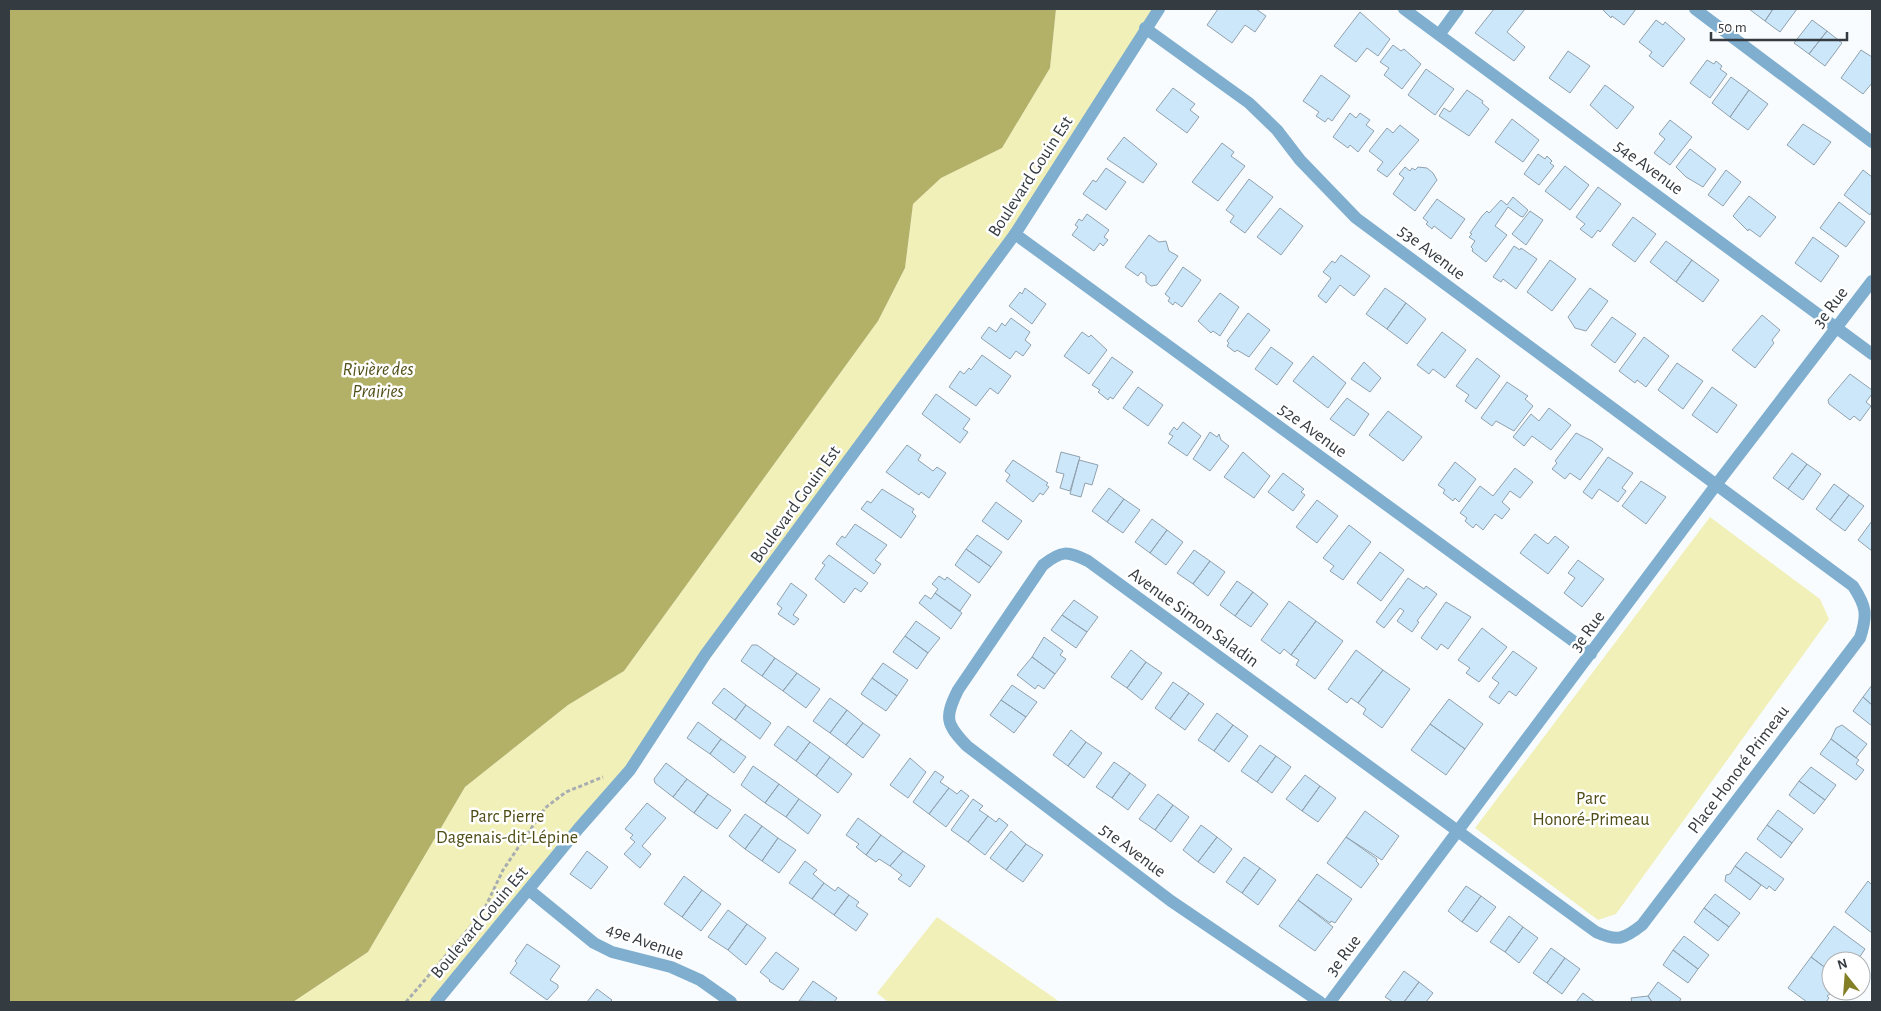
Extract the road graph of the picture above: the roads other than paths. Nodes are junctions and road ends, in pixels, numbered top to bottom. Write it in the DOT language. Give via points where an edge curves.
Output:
graph roads {
  1 [pos="1158,9"];
  2 [pos="1404,9"];
  3 [pos="1458,9"];
  4 [pos="1695,9"];
  5 [pos="1145,28"];
  6 [pos="1439,35"];
  7 [pos="1872,142"];
  8 [pos="1014,234"];
  9 [pos="1872,281"];
  10 [pos="1837,328"];
  11 [pos="1872,354"];
  12 [pos="1716,484"];
  13 [pos="1591,654"];
  14 [pos="950,707"];
  15 [pos="1457,832"];
  16 [pos="529,890"];
  17 [pos="436,1002"];
  18 [pos="731,1002"];
  19 [pos="1320,1002"];
  20 [pos="1330,1002"];
  1 -- 5 [label="street, Boulevard Gouin Est"];
  2 -- 6 [label="street, 54e Avenue"];
  3 -- 6 [label="street"];
  4 -- 7 [label="street"];
  5 -- 8 [label="street, Boulevard Gouin Est"];
  5 -- 12 [label="street, 53e Avenue" via="1249,104 1277,130 1300,160 1356,218"];
  6 -- 10 [label="street, 54e Avenue"];
  8 -- 13 [label="street, 52e Avenue"];
  8 -- 16 [label="street, Boulevard Gouin Est" via="705,655 630,770"];
  9 -- 10 [label="street, 3e Rue"];
  10 -- 11 [label="street, 54e Avenue"];
  10 -- 12 [label="street, 3e Rue"];
  12 -- 13 [label="street, 3e Rue"];
  12 -- 15 [label="street, Place Honoré Primeau" via="1853,586 1865,604 1865,622 1860,638 1642,925 1627,937 1611,939 1596,932"];
  13 -- 15 [label="street, 3e Rue"];
  14 -- 15 [label="street, Avenue Simon Saladin" via="958,690 1044,565 1055,556 1072,554 1088,561"];
  14 -- 19 [label="street, 51e Avenue" via="948,720 952,730 967,746 1171,901"];
  15 -- 20 [label="street, 3e Rue"];
  16 -- 17 [label="street, Boulevard Gouin Est"];
  16 -- 18 [label="street, 49e Avenue" via="594,943 612,952 671,967 700,980"];
}
